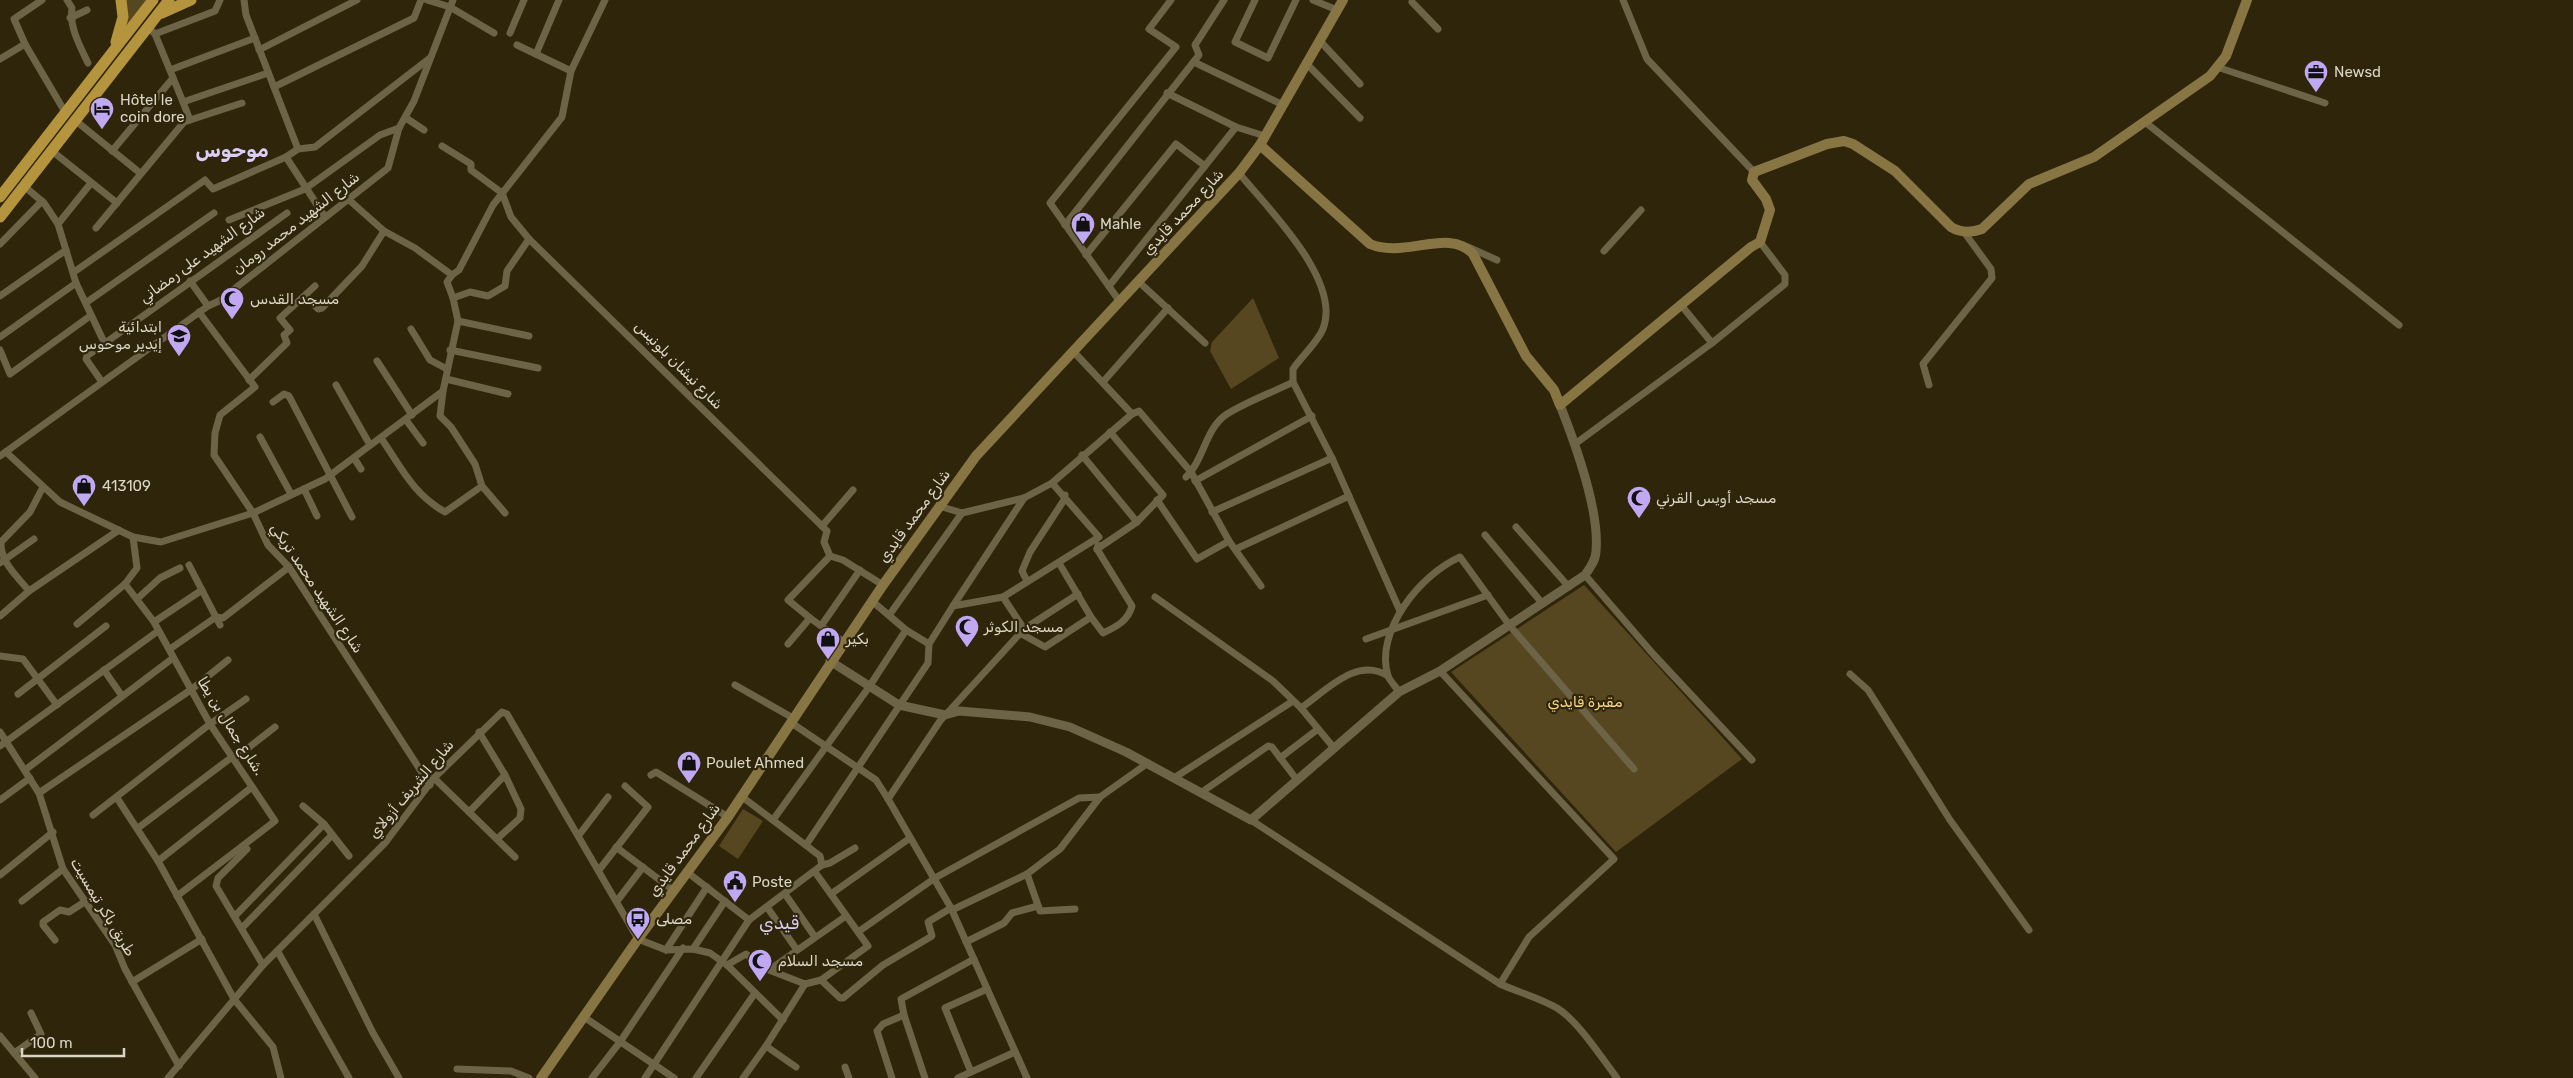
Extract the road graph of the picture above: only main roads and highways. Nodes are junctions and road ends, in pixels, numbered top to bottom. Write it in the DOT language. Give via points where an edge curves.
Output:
graph roads {
  1 [pos="121,0"];
  2 [pos="153,0"];
  3 [pos="170,0"];
  4 [pos="191,0"];
  5 [pos="1343,0"];
  6 [pos="2247,0"];
  7 [pos="158,15"];
  8 [pos="98,72"];
  9 [pos="1262,140"];
  10 [pos="0,197"];
  11 [pos="0,217"];
  12 [pos="541,1078"];
  1 -- 8 [label="highway" via="123,17 118,39"];
  2 -- 8 [label="highway"];
  3 -- 7 [label="highway"];
  4 -- 7 [label="highway"];
  5 -- 9 [label="main road, شارع محمد قايدي"];
  6 -- 9 [label="main road" via="2226,56 2210,76 2094,157 2029,184 1982,229 1964,232 1951,226 1895,171 1853,144 1835,142 1754,172 1752,180 1770,210 1760,242 1560,405 1554,390 1526,356 1466,246 1452,242 1392,250 1370,244"];
  7 -- 11 [label="highway" via="152,31"];
  8 -- 10 [label="highway"];
  9 -- 12 [label="main road, شارع محمد قايدي" via="1239,172 982,450 883,584 728,817"];
}
